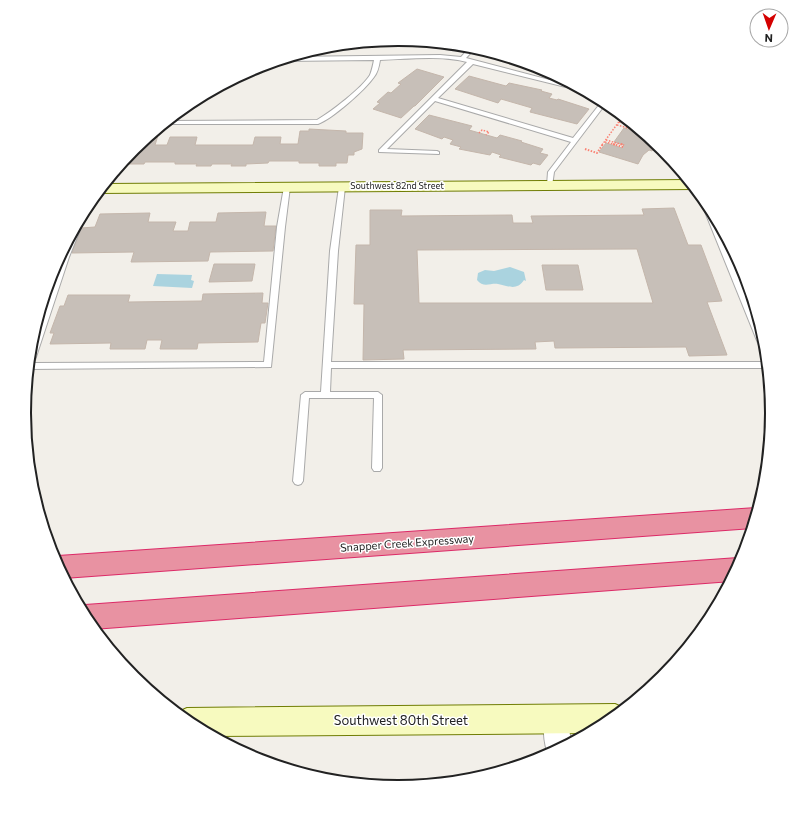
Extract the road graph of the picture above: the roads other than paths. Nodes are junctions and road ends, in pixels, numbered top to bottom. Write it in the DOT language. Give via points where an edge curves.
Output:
graph roads {
  1 [pos="468,53"];
  2 [pos="376,58"];
  3 [pos="304,59"];
  4 [pos="462,59"];
  5 [pos="472,60"];
  6 [pos="563,85"];
  7 [pos="434,99"];
  8 [pos="601,107"];
  9 [pos="174,123"];
  10 [pos="575,141"];
  11 [pos="437,153"];
  12 [pos="550,185"];
  13 [pos="686,185"];
  14 [pos="287,187"];
  15 [pos="342,187"];
  16 [pos="108,189"];
  17 [pos="716,228"];
  18 [pos="62,268"];
  19 [pos="755,325"];
  20 [pos="42,326"];
  21 [pos="34,365"];
  22 [pos="327,365"];
  23 [pos="763,365"];
  24 [pos="326,395"];
  25 [pos="377,468"];
  26 [pos="298,481"];
  27 [pos="750,518"];
  28 [pos="65,567"];
  29 [pos="731,570"];
  30 [pos="92,616"];
  31 [pos="604,718"];
  32 [pos="556,719"];
  33 [pos="199,722"];
  34 [pos="559,744"];
  1 -- 4 [label="lane"];
  2 -- 3 [label="lane"];
  2 -- 4 [label="lane"];
  2 -- 9 [label="lane" via="377,64 371,77 328,117 318,122"];
  4 -- 5 [label="lane"];
  5 -- 6 [label="lane"];
  5 -- 7 [label="lane"];
  7 -- 10 [label="lane"];
  7 -- 11 [label="lane" via="381,151"];
  8 -- 10 [label="lane"];
  10 -- 12 [label="lane" via="551,172"];
  12 -- 13 [label="street, Southwest 82nd Street"];
  12 -- 15 [label="street, Southwest 82nd Street"];
  14 -- 15 [label="street, Southwest 82nd Street"];
  14 -- 16 [label="street, Southwest 82nd Street"];
  14 -- 21 [label="lane" via="268,365"];
  15 -- 22 [label="lane"];
  17 -- 19 [label="lane"];
  18 -- 20 [label="lane"];
  22 -- 23 [label="lane"];
  22 -- 24 [label="lane"];
  24 -- 25 [label="lane" via="378,395"];
  24 -- 26 [label="lane" via="305,395"];
  27 -- 28 [label="highway, Snapper Creek Expressway"];
  29 -- 30 [label="highway"];
  31 -- 32 [label="street, Southwest 80th Street"];
  32 -- 33 [label="street, Southwest 80th Street"];
  32 -- 34 [label="street"];
}
